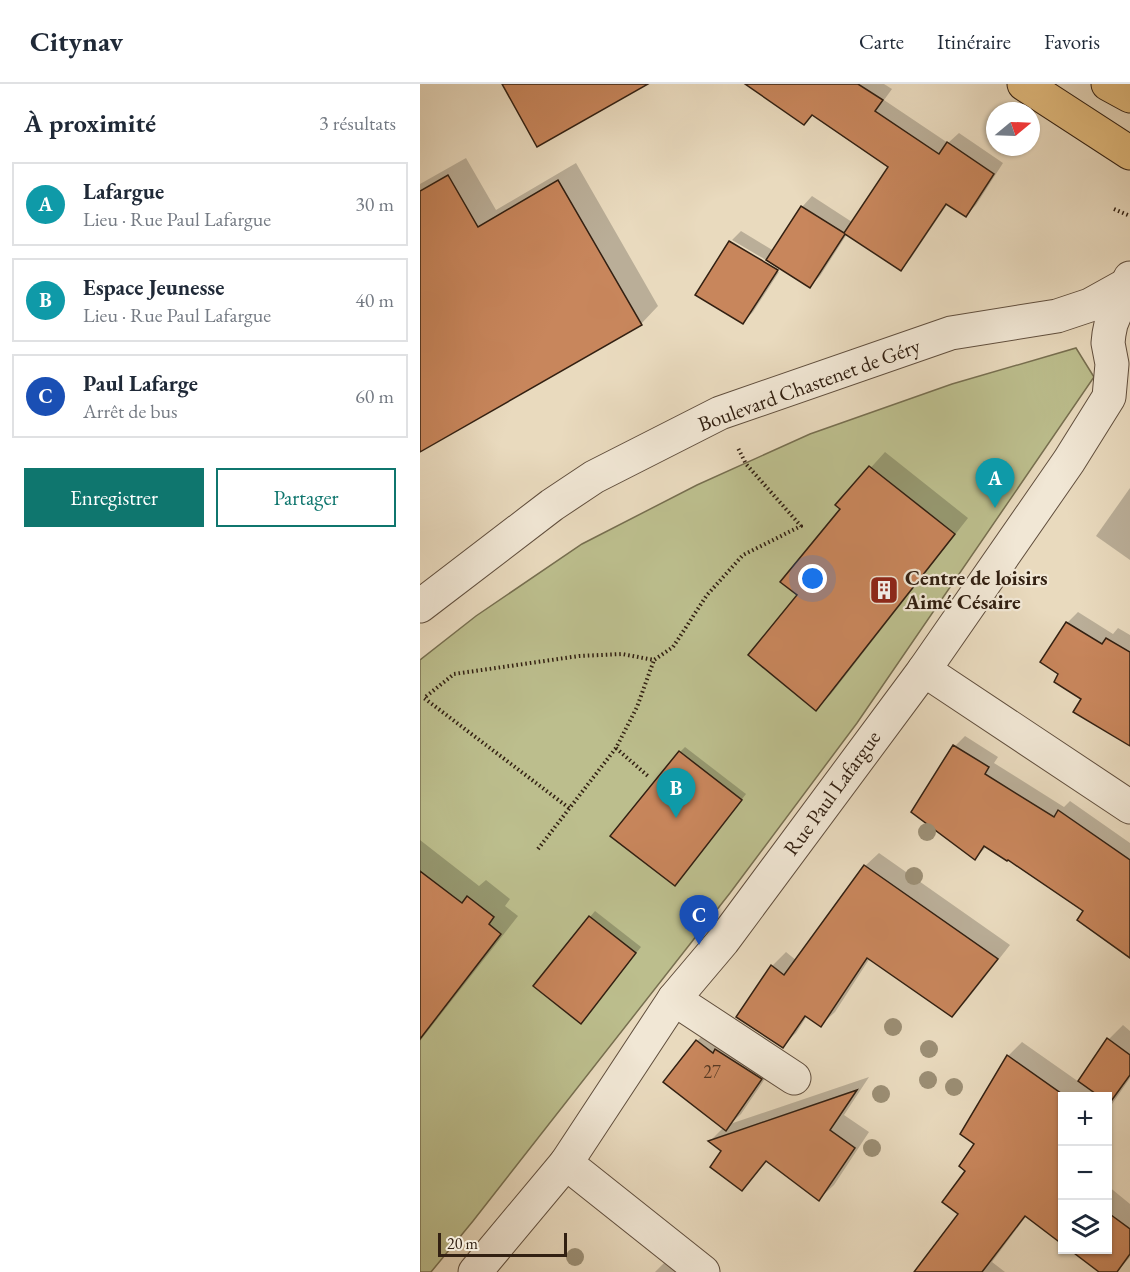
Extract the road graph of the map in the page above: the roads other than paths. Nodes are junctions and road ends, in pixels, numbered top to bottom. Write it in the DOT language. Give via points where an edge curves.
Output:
graph roads {
  1 [pos="1024,84"];
  2 [pos="1108,84"];
  3 [pos="1130,96"];
  4 [pos="1130,153"];
  5 [pos="1128,281"];
  6 [pos="420,606"];
  7 [pos="924,670"];
  8 [pos="1130,807"];
  9 [pos="674,999"];
  10 [pos="794,1078"];
  11 [pos="566,1162"];
  12 [pos="475,1272"];
  13 [pos="703,1272"];
  1 -- 4 [label="main road"];
  2 -- 3 [label="main road"];
  5 -- 6 [label="street, Boulevard Chastenet de Géry" via="1090,304 1057,316 951,333 720,413 586,483"];
  5 -- 7 [label="street, Rue Paul Lafargue" via="1109,334 1109,396 1069,461"];
  7 -- 8 [label="street"];
  7 -- 9 [label="street, Rue Paul Lafargue" via="723,941"];
  9 -- 10 [label="street"];
  9 -- 11 [label="street, Rue Paul Lafargue"];
  11 -- 12 [label="street, Rue Paul Lafargue"];
  11 -- 13 [label="street"];
}
